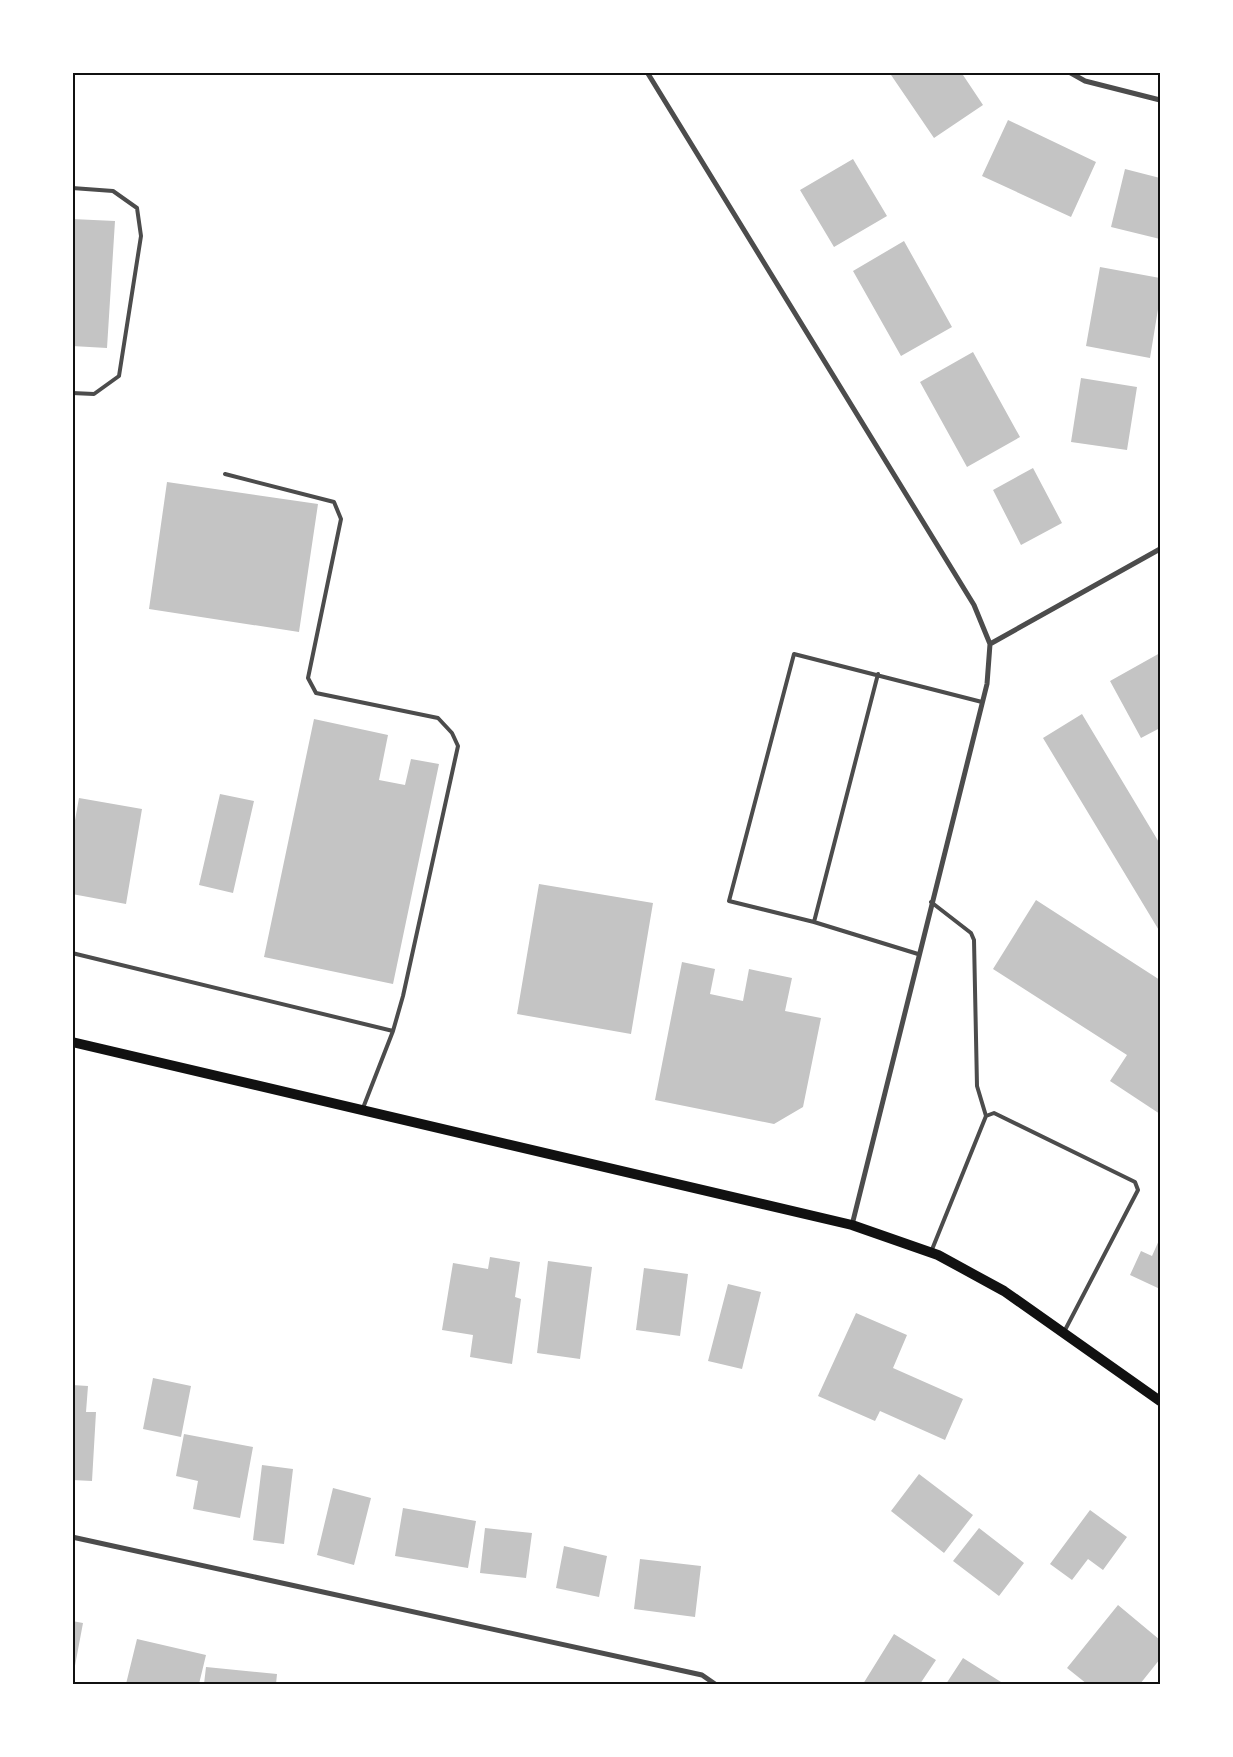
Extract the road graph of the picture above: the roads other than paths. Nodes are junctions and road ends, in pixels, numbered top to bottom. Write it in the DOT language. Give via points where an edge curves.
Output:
graph roads {
  1 [pos="647,72"];
  2 [pos="1069,72"];
  3 [pos="1160,100"];
  4 [pos="72,188"];
  5 [pos="72,393"];
  6 [pos="225,474"];
  7 [pos="1160,549"];
  8 [pos="990,644"];
  9 [pos="878,674"];
  10 [pos="982,702"];
  11 [pos="931,902"];
  12 [pos="814,922"];
  13 [pos="72,953"];
  14 [pos="918,954"];
  15 [pos="393,1031"];
  16 [pos="72,1042"];
  17 [pos="362,1110"];
  18 [pos="986,1116"];
  19 [pos="852,1225"];
  20 [pos="931,1252"];
  21 [pos="1064,1332"];
  22 [pos="1160,1401"];
  23 [pos="72,1537"];
  24 [pos="715,1684"];
  1 -- 8 [label="street" via="974,605"];
  2 -- 3 [label="street" via="1085,81"];
  4 -- 5 [label="lane" via="113,191 137,208 141,236 119,376 94,394"];
  6 -- 15 [label="lane" via="334,502 341,519 308,678 316,693 438,718 458,746"];
  7 -- 8 [label="street"];
  8 -- 10 [label="street"];
  9 -- 10 [label="lane"];
  9 -- 12 [label="lane"];
  9 -- 12 [label="lane" via="794,654 729,901"];
  10 -- 11 [label="street"];
  11 -- 14 [label="street"];
  11 -- 18 [label="lane" via="971,934 974,940 977,1086"];
  12 -- 14 [label="lane"];
  13 -- 15 [label="lane"];
  14 -- 19 [label="street"];
  15 -- 17 [label="lane"];
  16 -- 17 [label="main road"];
  17 -- 19 [label="main road"];
  18 -- 20 [label="lane"];
  18 -- 21 [label="lane" via="994,1113 1134,1182 1138,1190"];
  19 -- 20 [label="main road"];
  20 -- 21 [label="main road" via="1004,1291"];
  21 -- 22 [label="main road"];
  23 -- 24 [label="street" via="702,1675"];
}
